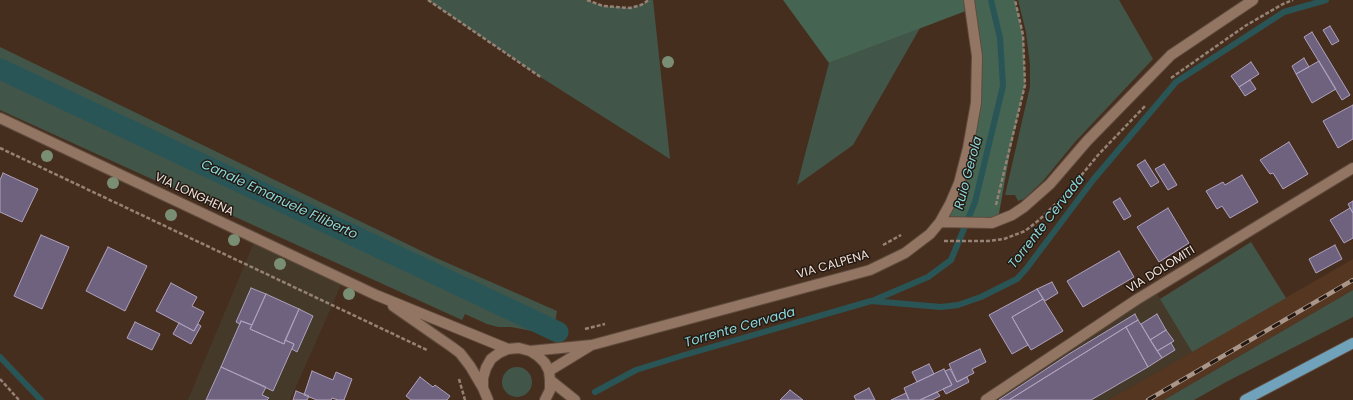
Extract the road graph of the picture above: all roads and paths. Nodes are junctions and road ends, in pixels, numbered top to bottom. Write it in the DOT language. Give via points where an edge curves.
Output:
graph roads {
  1 [pos="428,0"];
  2 [pos="587,0"];
  3 [pos="649,0"];
  4 [pos="970,0"];
  5 [pos="1015,0"];
  6 [pos="1253,0"];
  7 [pos="1293,0"];
  8 [pos="542,78"];
  9 [pos="1168,82"];
  10 [pos="1147,104"];
  11 [pos="0,118"];
  12 [pos="0,148"];
  13 [pos="1353,168"];
  14 [pos="996,205"];
  15 [pos="940,222"];
  16 [pos="905,233"];
  17 [pos="944,241"];
  18 [pos="880,247"];
  19 [pos="376,295"];
  20 [pos="611,322"];
  21 [pos="580,331"];
  22 [pos="1353,343"];
  23 [pos="592,345"];
  24 [pos="508,349"];
  25 [pos="430,351"];
  26 [pos="530,351"];
  27 [pos="1301,371"];
  28 [pos="458,376"];
  29 [pos="550,376"];
  30 [pos="0,379"];
  31 [pos="486,396"];
  32 [pos="19,400"];
  33 [pos="465,400"];
  34 [pos="545,400"];
  35 [pos="575,400"];
  36 [pos="986,400"];
  37 [pos="1245,400"];
  38 [pos="1252,400"];
  1 -- 8 [label="path"];
  2 -- 3 [label="path" via="603,6 630,8"];
  4 -- 15 [label="street, VIA CALPENA" via="977,56 976,103 959,183"];
  5 -- 14 [label="path" via="1023,35 1025,85"];
  6 -- 15 [label="street" via="1171,55 1050,184 1024,207 992,223"];
  7 -- 9 [label="path" via="1245,26"];
  10 -- 17 [label="path" via="1098,155 1066,194 1026,231 1004,239"];
  11 -- 19 [label="street, VIA LONGHENA"];
  12 -- 25 [label="path"];
  13 -- 36 [label="street, VIA DOLOMITI" via="1136,300"];
  15 -- 23 [label="street, VIA CALPENA" via="930,234 905,253 870,270"];
  16 -- 18 [label="path"];
  19 -- 24 [label="street, VIA LONGHENA"];
  19 -- 31 [label="street, VIA LONGHENA" via="452,347 470,366"];
  20 -- 21 [label="path"];
  22 -- 27 [label="main road"];
  23 -- 26 [label="street, VIA CALPENA"];
  23 -- 29 [label="street, VIA CALPENA"];
  24 -- 26 [label="street, VIA LONGHENA"];
  24 -- 31 [label="street, VIA LONGHENA" via="491,359 486,368 483,378"];
  26 -- 29 [label="street" via="545,363"];
  27 -- 37 [label="main road"];
  27 -- 38 [label="main road"];
  28 -- 33 [label="path"];
  29 -- 34 [label="street" via="550,390"];
  29 -- 35 [label="street"];
  30 -- 32 [label="path"];
}
